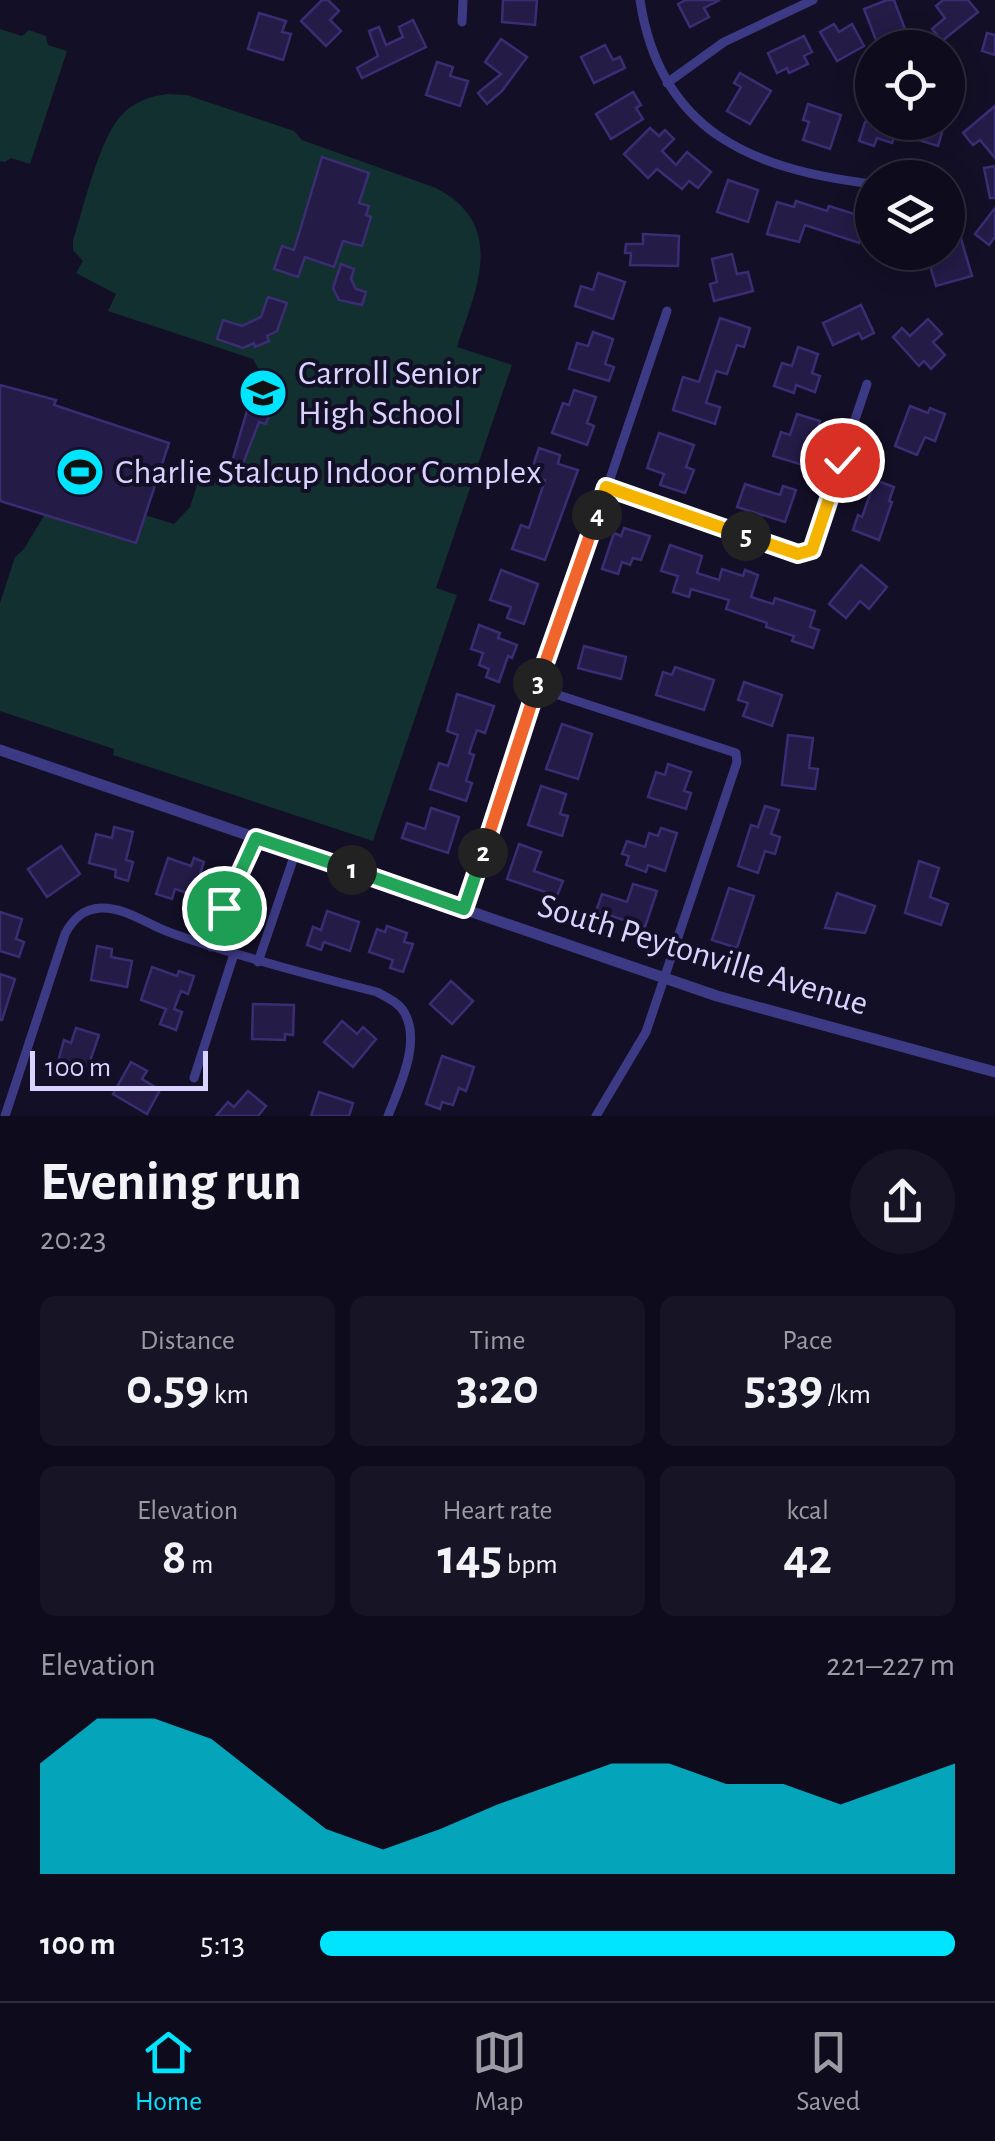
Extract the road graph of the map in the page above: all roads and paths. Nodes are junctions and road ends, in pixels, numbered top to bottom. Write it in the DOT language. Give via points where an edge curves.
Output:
graph roads {
  1 [pos="463,0"];
  2 [pos="640,0"];
  3 [pos="812,0"];
  4 [pos="462,22"];
  5 [pos="666,83"];
  6 [pos="855,181"];
  7 [pos="667,311"];
  8 [pos="867,384"];
  9 [pos="606,487"];
  10 [pos="536,688"];
  11 [pos="0,750"];
  12 [pos="256,838"];
  13 [pos="296,851"];
  14 [pos="464,909"];
  15 [pos="212,946"];
  16 [pos="234,954"];
  17 [pos="258,962"];
  18 [pos="664,978"];
  19 [pos="995,1072"];
  20 [pos="194,1078"];
  21 [pos="5,1116"];
  22 [pos="388,1116"];
  23 [pos="596,1116"];
  1 -- 4 [label="street"];
  2 -- 5 [label="street"];
  3 -- 5 [label="street" via="724,42"];
  5 -- 6 [label="street" via="700,122 740,148 812,174"];
  7 -- 9 [label="street"];
  8 -- 9 [label="street" via="812,550 798,554"];
  9 -- 10 [label="street"];
  10 -- 14 [label="street"];
  10 -- 18 [label="street" via="736,753"];
  11 -- 12 [label="street, South Peytonville Avenue"];
  12 -- 13 [label="street, South Peytonville Avenue"];
  12 -- 15 [label="street"];
  13 -- 14 [label="street, South Peytonville Avenue"];
  13 -- 17 [label="street"];
  14 -- 18 [label="street, South Peytonville Avenue"];
  15 -- 16 [label="street"];
  15 -- 21 [label="street" via="114,909 82,913 65,934"];
  16 -- 17 [label="street"];
  16 -- 20 [label="street"];
  17 -- 22 [label="street" via="377,992 405,1012 410,1048"];
  18 -- 19 [label="street, South Peytonville Avenue"];
  18 -- 23 [label="street" via="646,1032"];
}
